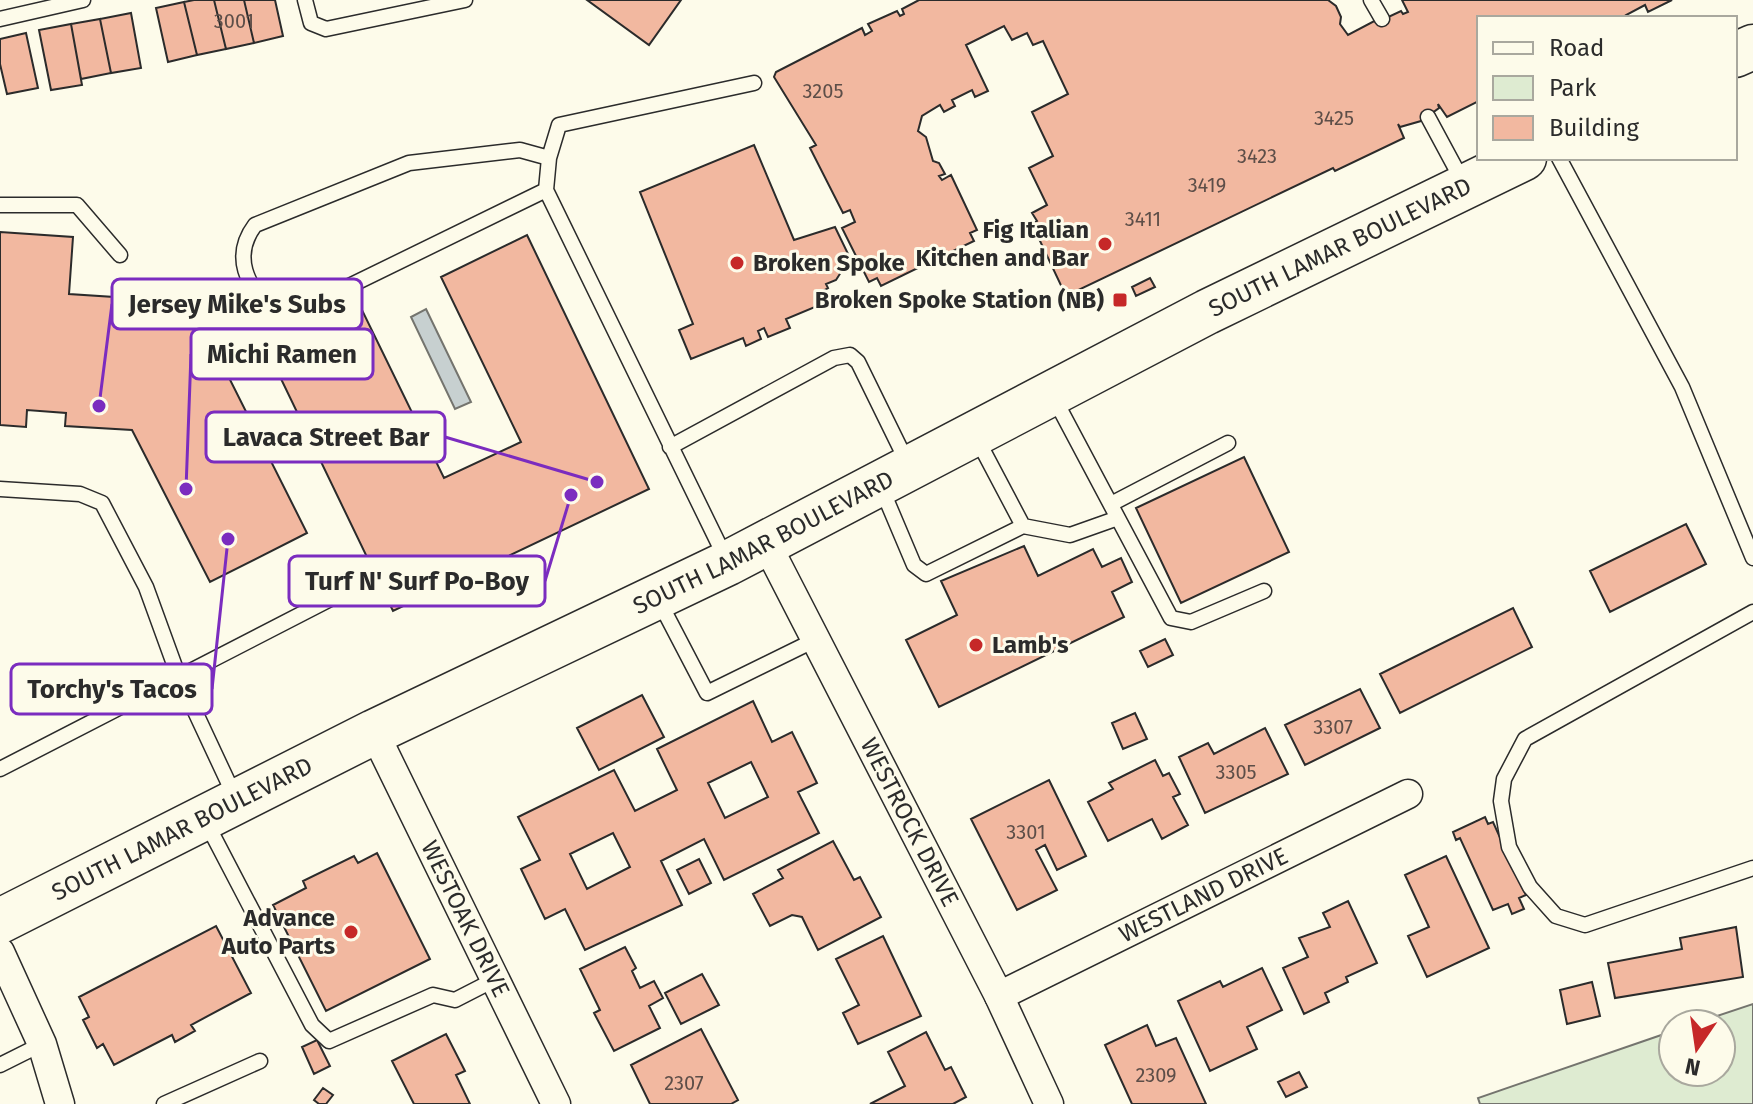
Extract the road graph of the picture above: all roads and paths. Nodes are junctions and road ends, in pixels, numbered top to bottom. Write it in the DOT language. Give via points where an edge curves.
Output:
graph roads {
  1 [pos="83,0"];
  2 [pos="305,0"];
  3 [pos="465,0"];
  4 [pos="1371,0"];
  5 [pos="0,19"];
  6 [pos="1382,19"];
  7 [pos="754,83"];
  8 [pos="1428,117"];
  9 [pos="549,158"];
  10 [pos="1520,160"];
  11 [pos="1560,160"];
  12 [pos="1465,186"];
  13 [pos="546,190"];
  14 [pos="0,205"];
  15 [pos="120,255"];
  16 [pos="1052,394"];
  17 [pos="975,435"];
  18 [pos="1228,443"];
  19 [pos="670,447"];
  20 [pos="895,476"];
  21 [pos="0,489"];
  22 [pos="1111,504"];
  23 [pos="1118,518"];
  24 [pos="1023,526"];
  25 [pos="766,543"];
  26 [pos="1753,558"];
  27 [pos="728,563"];
  28 [pos="1264,591"];
  29 [pos="342,593"];
  30 [pos="657,597"];
  31 [pos="1753,612"];
  32 [pos="815,640"];
  33 [pos="178,675"];
  34 [pos="374,732"];
  35 [pos="0,769"];
  36 [pos="1408,794"];
  37 [pos="220,809"];
  38 [pos="1753,868"];
  39 [pos="0,921"];
  40 [pos="0,952"];
  41 [pos="494,980"];
  42 [pos="999,996"];
  43 [pos="42,1044"];
  44 [pos="260,1061"];
  45 [pos="0,1065"];
  46 [pos="60,1104"];
  47 [pos="164,1104"];
  48 [pos="556,1104"];
  49 [pos="1049,1104"];
  1 -- 5 [label="lane"];
  2 -- 3 [label="lane" via="311,23 326,29"];
  4 -- 6 [label="lane"];
  7 -- 9 [label="lane" via="559,125"];
  8 -- 12 [label="lane"];
  9 -- 13 [label="lane"];
  9 -- 13 [label="lane" via="520,150 409,163 255,225 241,254 256,294 271,313 296,312"];
  10 -- 12 [label="main road, SOUTH LAMAR BOULEVARD"];
  11 -- 26 [label="lane" via="1682,387"];
  12 -- 16 [label="main road, SOUTH LAMAR BOULEVARD"];
  13 -- 19 [label="lane"];
  14 -- 15 [label="lane" via="77,205"];
  16 -- 17 [label="main road, SOUTH LAMAR BOULEVARD"];
  16 -- 22 [label="lane"];
  17 -- 20 [label="main road, SOUTH LAMAR BOULEVARD"];
  17 -- 24 [label="lane"];
  18 -- 22 [label="lane"];
  19 -- 20 [label="lane" via="834,358 850,355 858,362"];
  19 -- 27 [label="lane"];
  20 -- 24 [label="lane" via="914,565 926,574"];
  20 -- 25 [label="main road, SOUTH LAMAR BOULEVARD"];
  21 -- 33 [label="lane" via="80,494 102,503 146,587"];
  22 -- 23 [label="lane"];
  23 -- 24 [label="lane" via="1070,535"];
  23 -- 28 [label="lane" via="1171,618 1191,622"];
  25 -- 27 [label="main road, SOUTH LAMAR BOULEVARD"];
  25 -- 32 [label="street, WESTROCK DRIVE"];
  27 -- 30 [label="main road, SOUTH LAMAR BOULEVARD"];
  29 -- 33 [label="lane"];
  30 -- 32 [label="lane" via="707,693"];
  30 -- 34 [label="main road, SOUTH LAMAR BOULEVARD"];
  31 -- 38 [label="lane" via="1525,739 1504,779 1501,801 1509,847 1530,887 1556,916 1585,925"];
  32 -- 42 [label="street, WESTROCK DRIVE"];
  33 -- 35 [label="lane"];
  33 -- 37 [label="lane"];
  34 -- 37 [label="main road, SOUTH LAMAR BOULEVARD"];
  34 -- 41 [label="street, WESTOAK DRIVE"];
  36 -- 42 [label="street, WESTLAND DRIVE"];
  37 -- 39 [label="main road, SOUTH LAMAR BOULEVARD"];
  37 -- 41 [label="lane" via="312,1025 329,1041 433,995 455,1000"];
  40 -- 43 [label="street"];
  41 -- 48 [label="street, WESTOAK DRIVE"];
  42 -- 49 [label="street, WESTROCK DRIVE"];
  43 -- 45 [label="lane"];
  43 -- 46 [label="street"];
  44 -- 47 [label="lane"];
}
